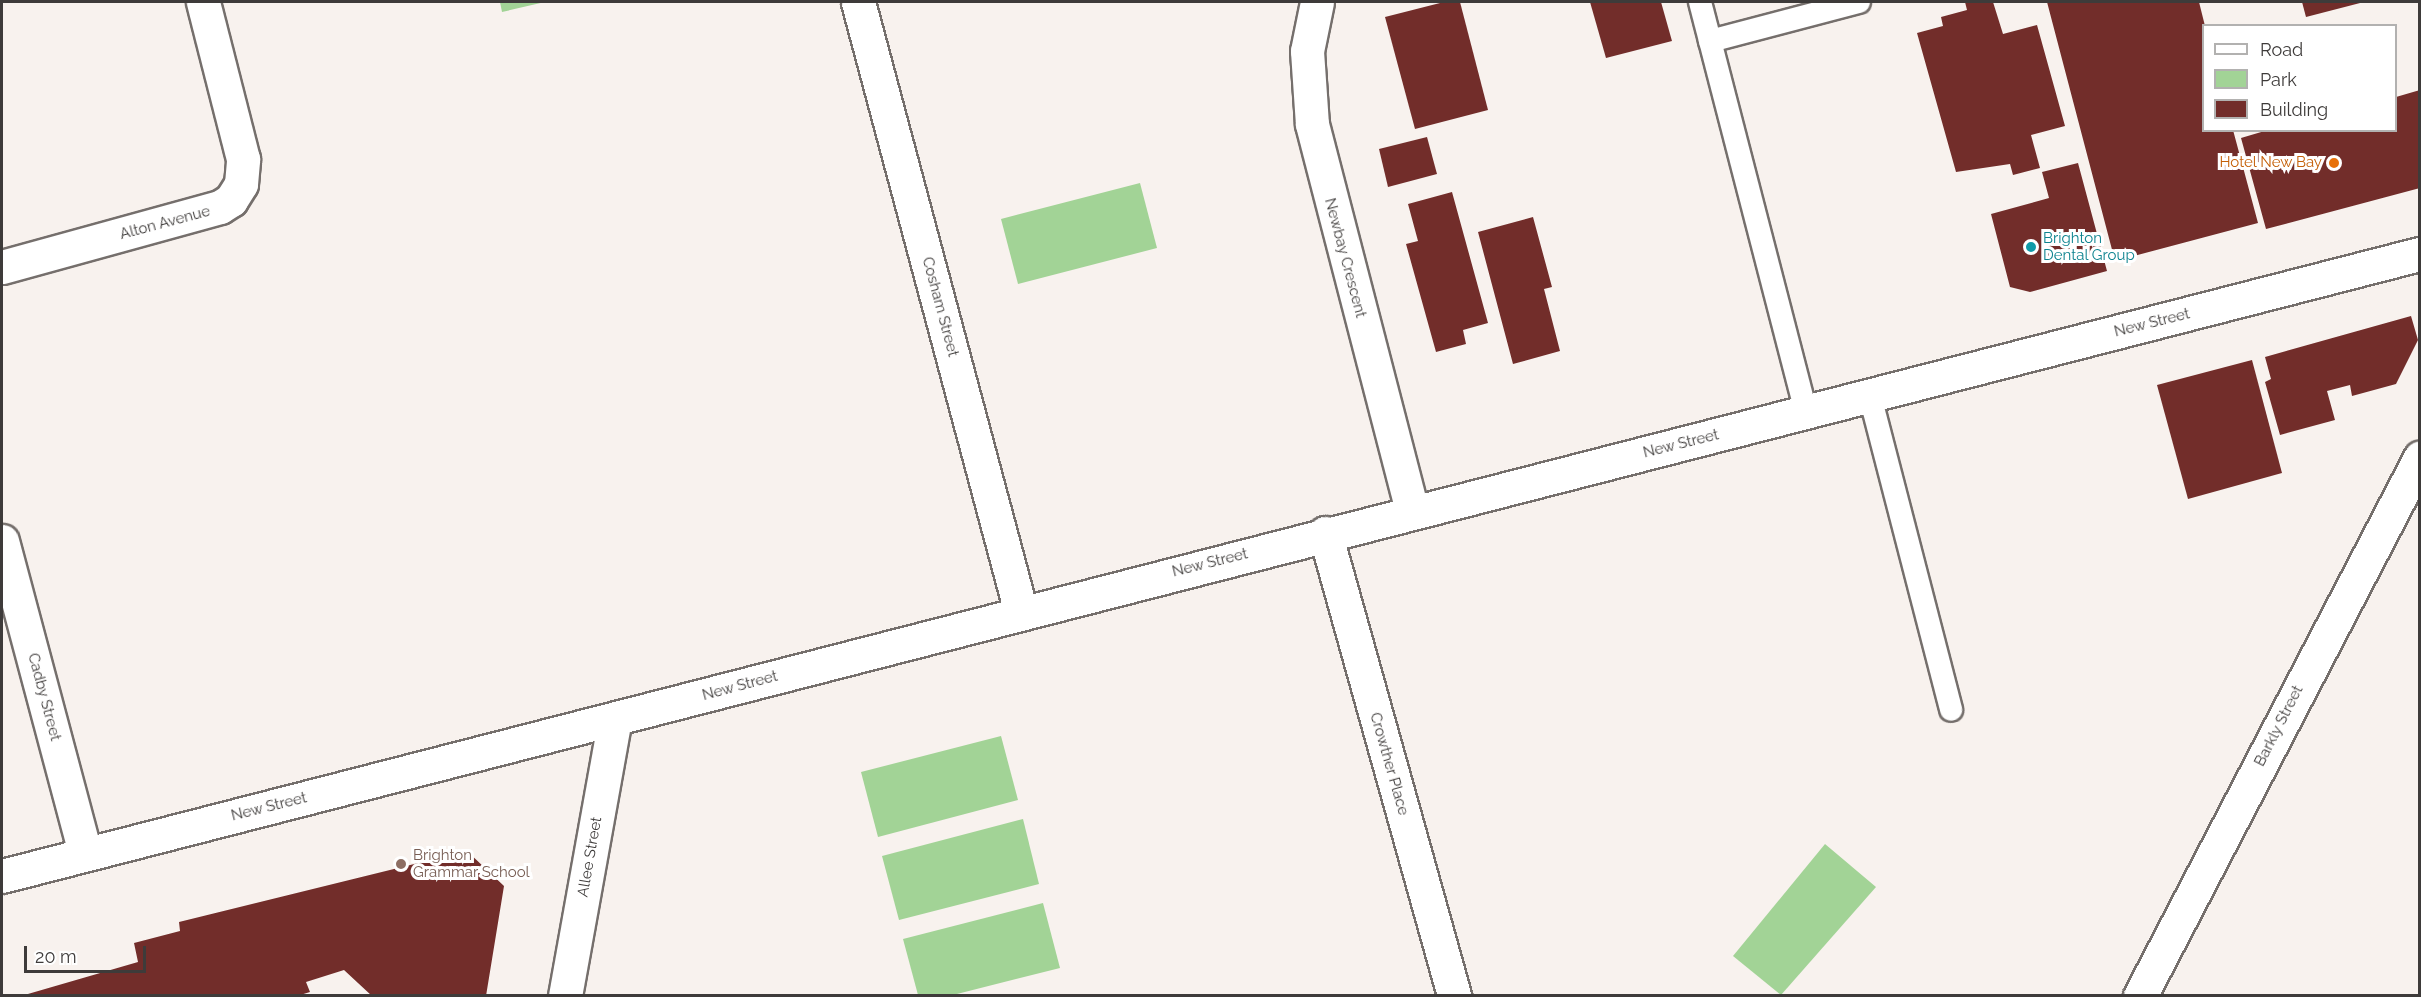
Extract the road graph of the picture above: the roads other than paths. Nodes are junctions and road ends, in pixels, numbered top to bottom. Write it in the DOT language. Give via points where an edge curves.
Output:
graph roads {
  1 [pos="203,2"];
  2 [pos="858,2"];
  3 [pos="1317,2"];
  4 [pos="1700,2"];
  5 [pos="1859,2"];
  6 [pos="1710,41"];
  7 [pos="2420,254"];
  8 [pos="2,267"];
  9 [pos="1870,396"];
  10 [pos="1806,412"];
  11 [pos="2420,458"];
  12 [pos="1412,512"];
  13 [pos="1325,533"];
  14 [pos="2,541"];
  15 [pos="1021,612"];
  16 [pos="1951,710"];
  17 [pos="615,719"];
  18 [pos="85,854"];
  19 [pos="2,876"];
  20 [pos="565,996"];
  21 [pos="1454,996"];
  22 [pos="2140,996"];
  1 -- 8 [label="street, Alton Avenue" via="243,159 241,184 231,200 220,207"];
  2 -- 15 [label="street, Cosham Street"];
  3 -- 12 [label="street, Newbay Crescent" via="1307,51 1312,124"];
  4 -- 6 [label="lane"];
  5 -- 6 [label="lane"];
  6 -- 10 [label="lane"];
  7 -- 9 [label="street, New Street"];
  9 -- 10 [label="street, New Street"];
  9 -- 16 [label="lane"];
  10 -- 12 [label="street, New Street"];
  11 -- 22 [label="street, Barkly Street"];
  12 -- 13 [label="street, New Street"];
  13 -- 15 [label="street, New Street"];
  13 -- 21 [label="street, Crowther Place"];
  14 -- 18 [label="street, Cadby Street"];
  15 -- 17 [label="street, New Street"];
  17 -- 18 [label="street, New Street"];
  17 -- 20 [label="street, Allee Street"];
  18 -- 19 [label="street, New Street"];
}
